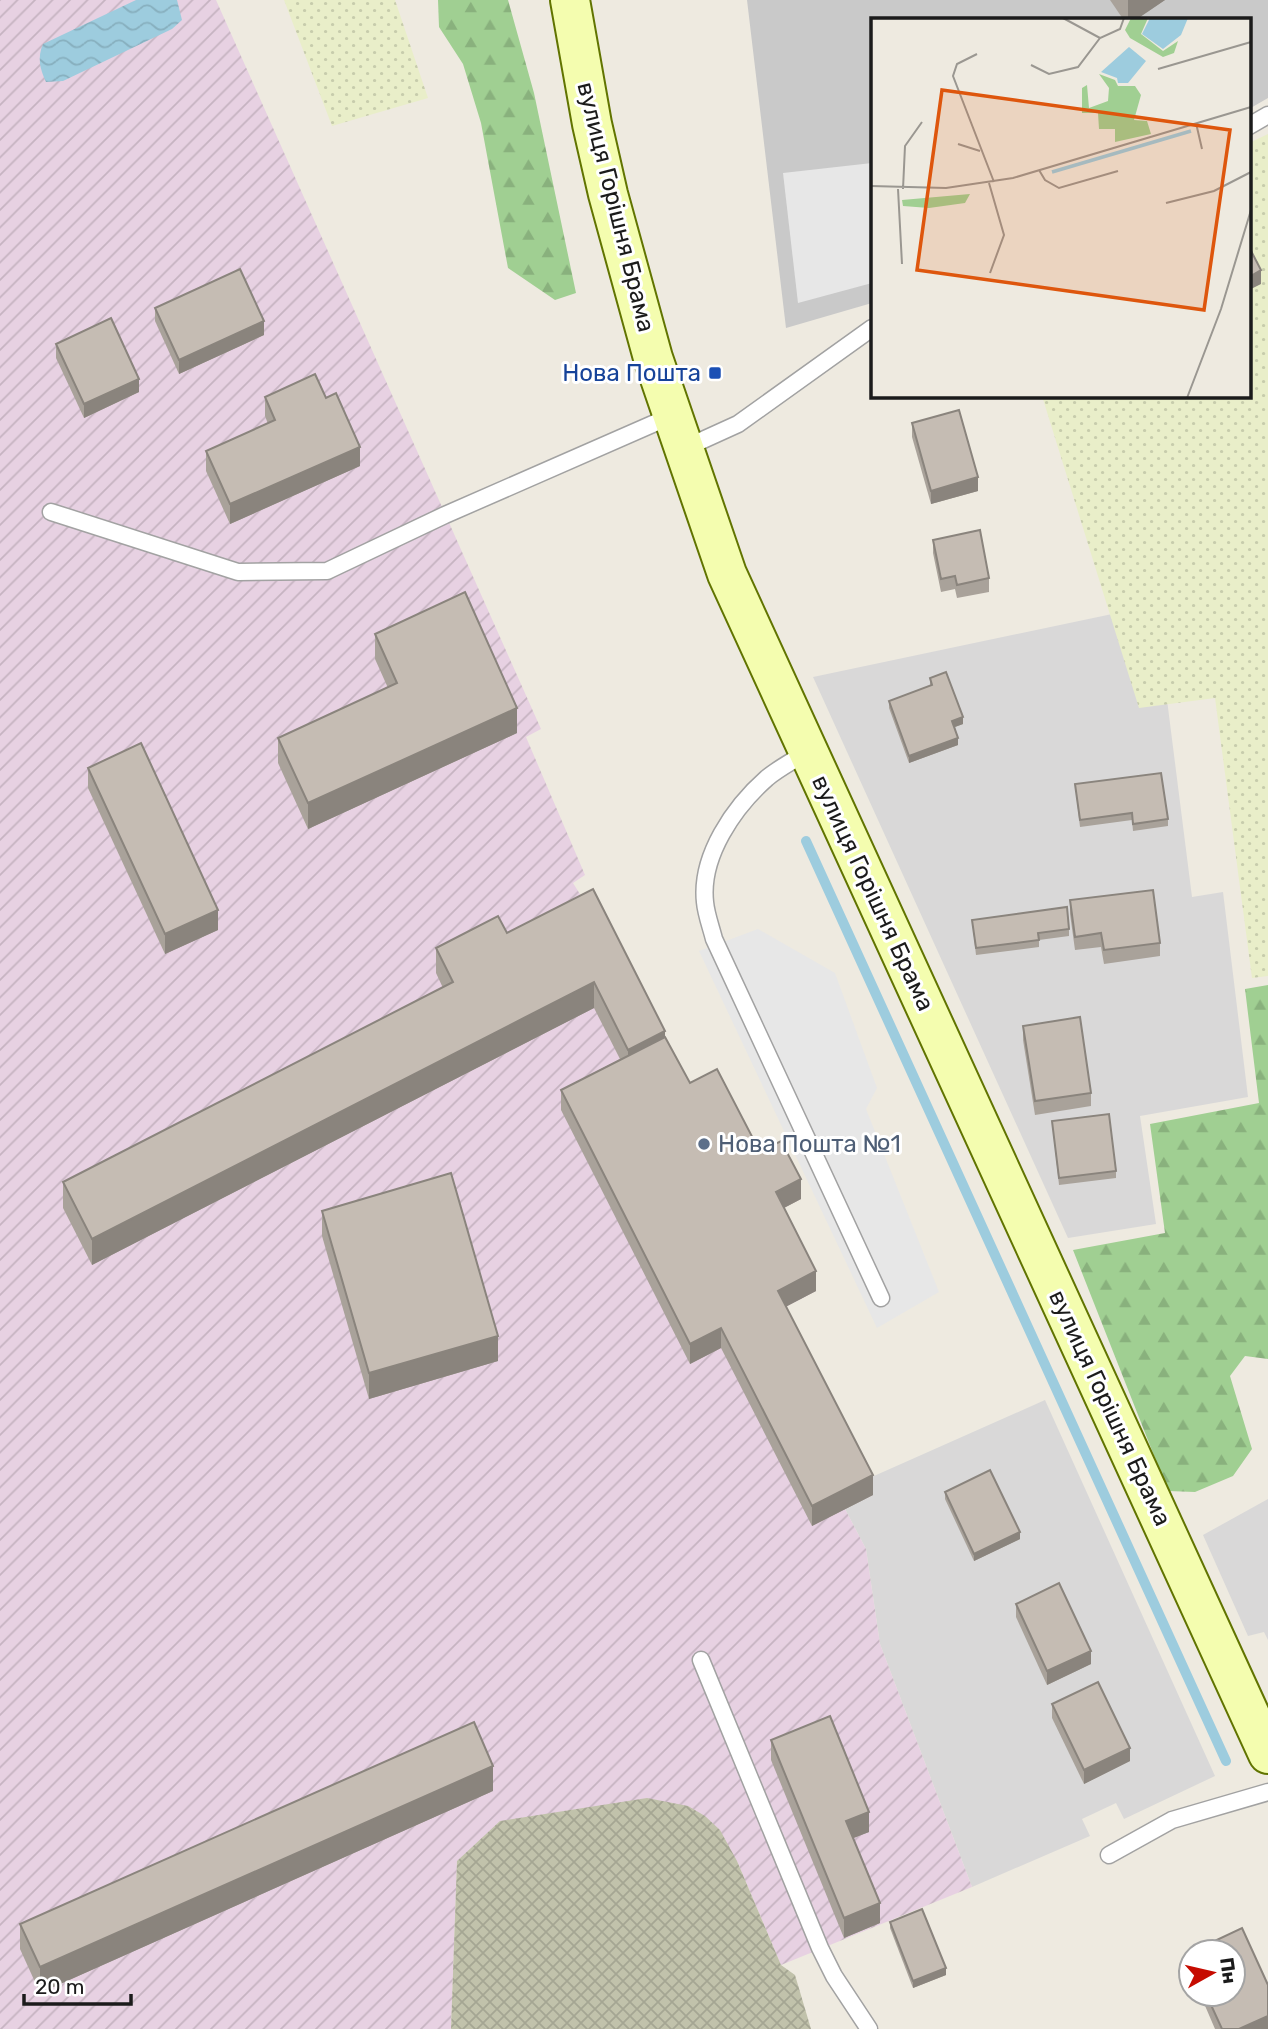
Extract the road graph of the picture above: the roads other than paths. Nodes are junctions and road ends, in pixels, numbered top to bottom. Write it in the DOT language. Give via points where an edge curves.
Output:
graph roads {
  1 [pos="570,0"];
  2 [pos="1268,116"];
  3 [pos="1250,125"];
  4 [pos="871,329"];
  5 [pos="677,433"];
  6 [pos="51,512"];
  7 [pos="808,751"];
  8 [pos="881,1298"];
  9 [pos="701,1660"];
  10 [pos="1268,1754"];
  11 [pos="1268,1792"];
  12 [pos="1109,1855"];
  13 [pos="869,2029"];
  1 -- 5 [label="street, вулиця Горішня Брама" via="608,194"];
  2 -- 3 [label="lane"];
  4 -- 5 [label="lane" via="738,424"];
  5 -- 6 [label="lane" via="445,515 327,571 239,572"];
  5 -- 7 [label="street, вулиця Горішня Брама" via="727,574"];
  7 -- 8 [label="lane" via="768,777 742,804 720,837 706,872 705,901 714,939"];
  7 -- 10 [label="street, вулиця Горішня Брама"];
  9 -- 13 [label="lane" via="820,1948"];
  11 -- 12 [label="lane" via="1172,1820"];
}
